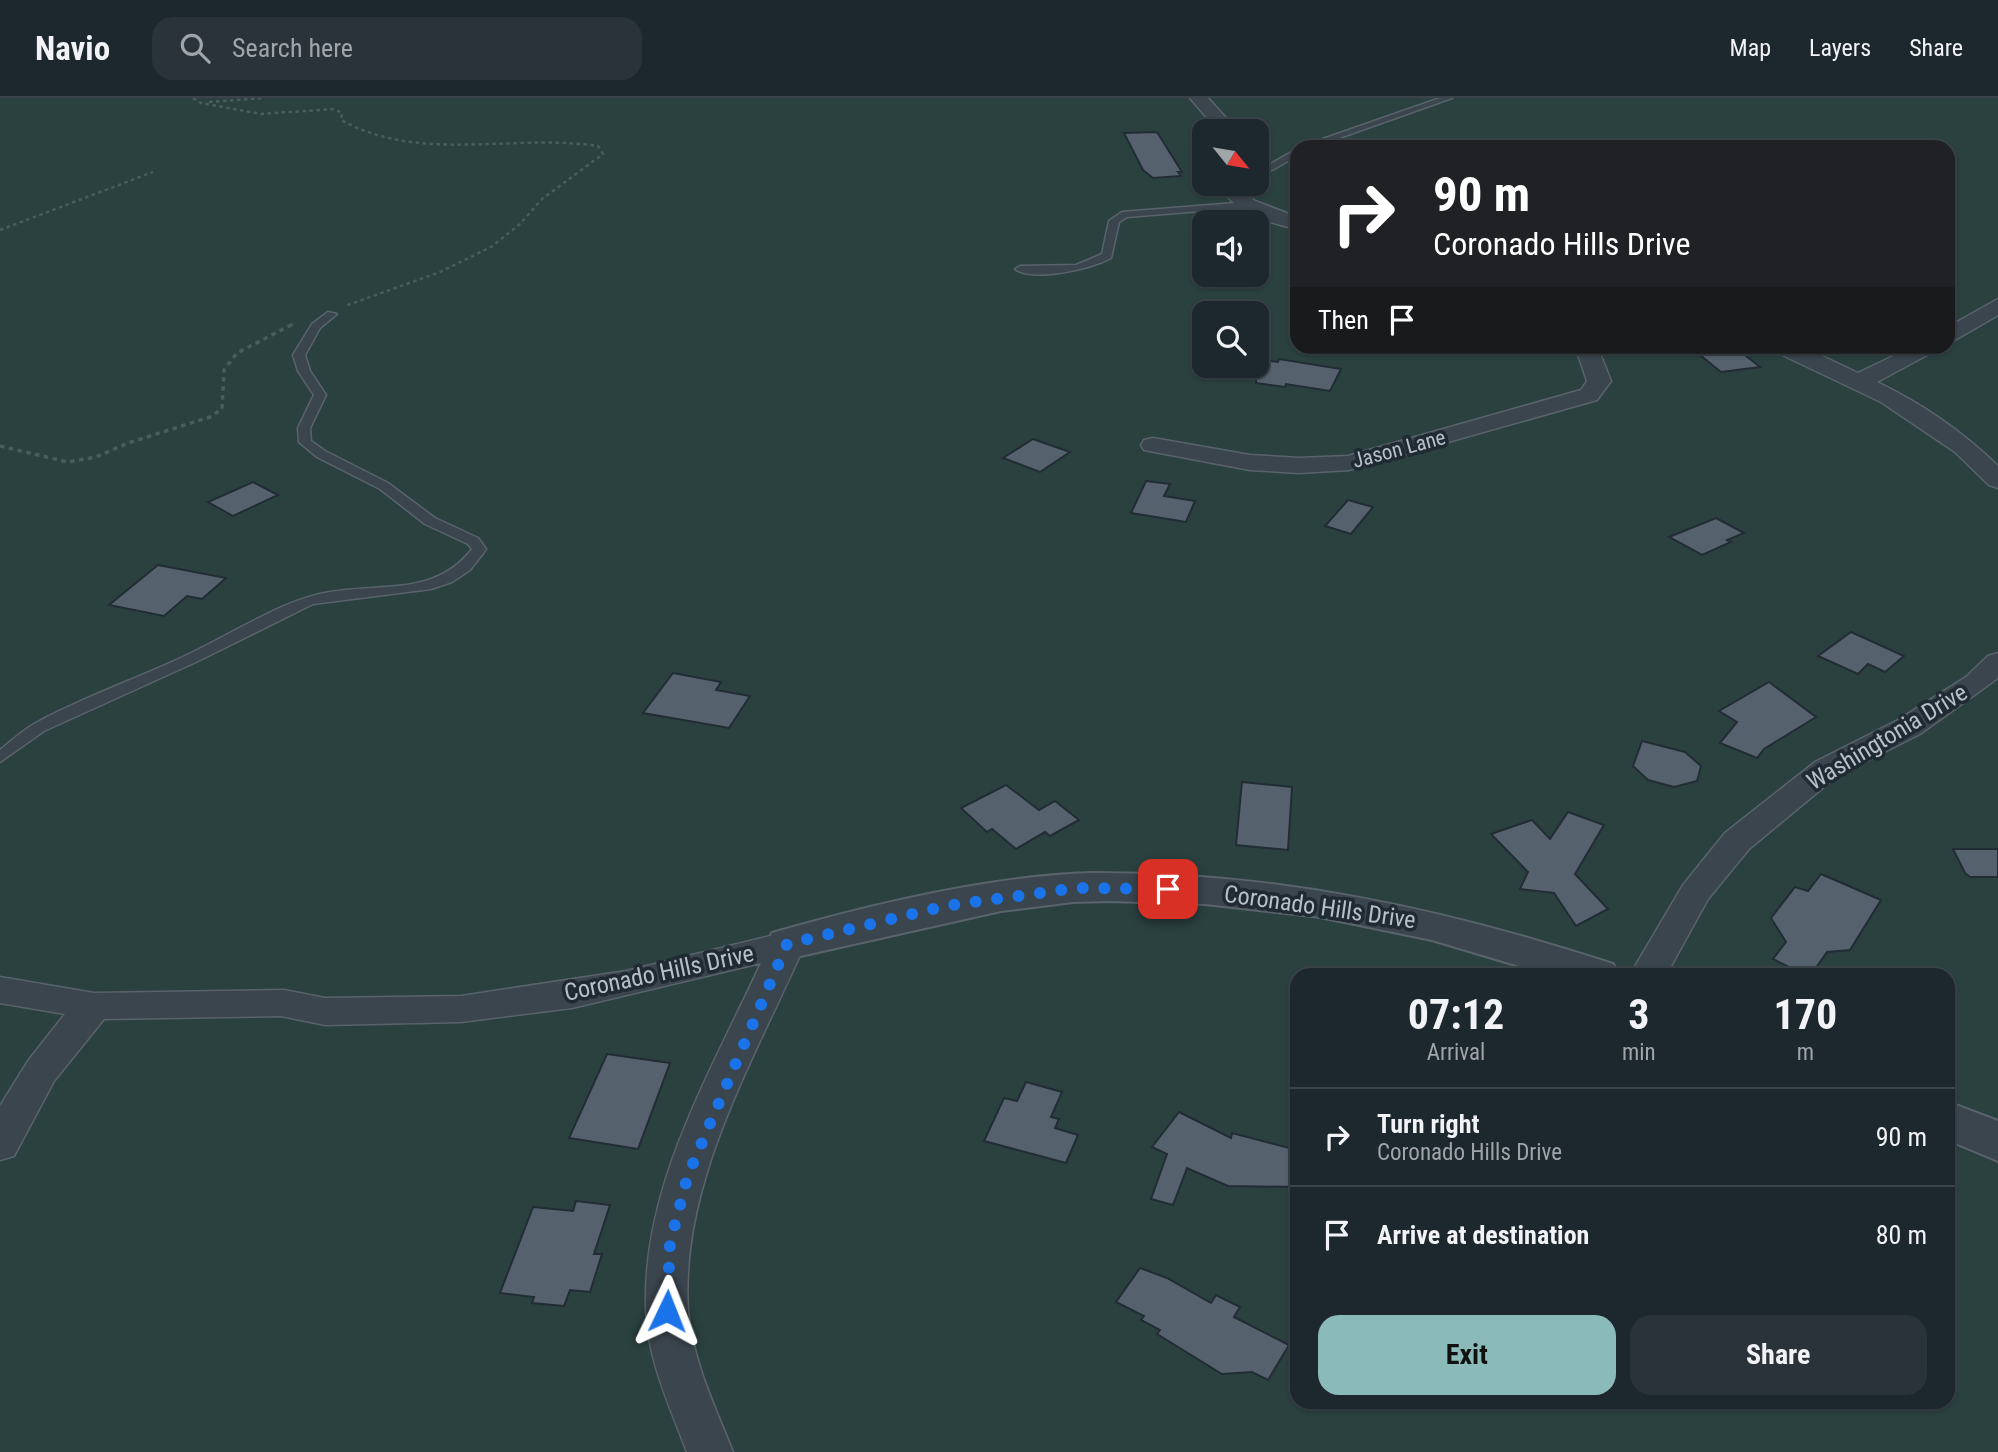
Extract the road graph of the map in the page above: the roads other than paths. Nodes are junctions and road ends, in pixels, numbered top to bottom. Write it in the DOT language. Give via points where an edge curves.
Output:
graph roads {
  1 [pos="1199,98"];
  2 [pos="1448,98"];
  3 [pos="1217,119"];
  4 [pos="1325,140"];
  5 [pos="1290,156"];
  6 [pos="1269,168"];
  7 [pos="1214,196"];
  8 [pos="1244,196"];
  9 [pos="1290,221"];
  10 [pos="1020,269"];
  11 [pos="1998,305"];
  12 [pos="332,314"];
  13 [pos="1955,333"];
  14 [pos="1589,354"];
  15 [pos="1798,354"];
  16 [pos="1917,354"];
  17 [pos="1857,383"];
  18 [pos="1153,445"];
  19 [pos="1998,480"];
  20 [pos="1998,662"];
  21 [pos="0,757"];
  22 [pos="787,944"];
  23 [pos="1578,968"];
  24 [pos="1652,968"];
  25 [pos="0,990"];
  26 [pos="94,1006"];
  27 [pos="1955,1123"];
  28 [pos="1998,1142"];
  29 [pos="0,1145"];
  30 [pos="710,1452"];
  1 -- 3 [label="street"];
  2 -- 4 [label="lane"];
  5 -- 6 [label="lane"];
  7 -- 10 [label="lane" via="1125,214 1114,221 1107,256 1090,267"];
  8 -- 9 [label="street" via="1260,213"];
  11 -- 13 [label="street"];
  12 -- 21 [label="lane" via="316,326 299,355 320,395 304,428 305,442 384,486 430,521 473,541 479,549 470,566 430,586 327,595 308,601 39,728"];
  14 -- 18 [label="street, Jason Lane" via="1599,381 1589,395 1349,463 1311,467 1242,463"];
  15 -- 17 [label="street"];
  16 -- 17 [label="street"];
  17 -- 19 [label="street" via="1889,397 1964,447"];
  20 -- 24 [label="street, Washingtonia Drive" via="1976,683 1909,727 1826,769 1737,841 1695,893"];
  22 -- 23 [label="street, Coronado Hills Drive" via="946,906 1049,891 1192,889 1296,899 1407,917 1508,943"];
  22 -- 26 [label="street, Coronado Hills Drive" via="585,991 487,1007 382,1013 299,1010 284,1003"];
  22 -- 30 [label="street" via="693,1163 670,1243 667,1311 681,1375"];
  25 -- 26 [label="street, Coronado Hills Drive"];
  26 -- 29 [label="street" via="52,1052 15,1110"];
  27 -- 28 [label="street"];
}
